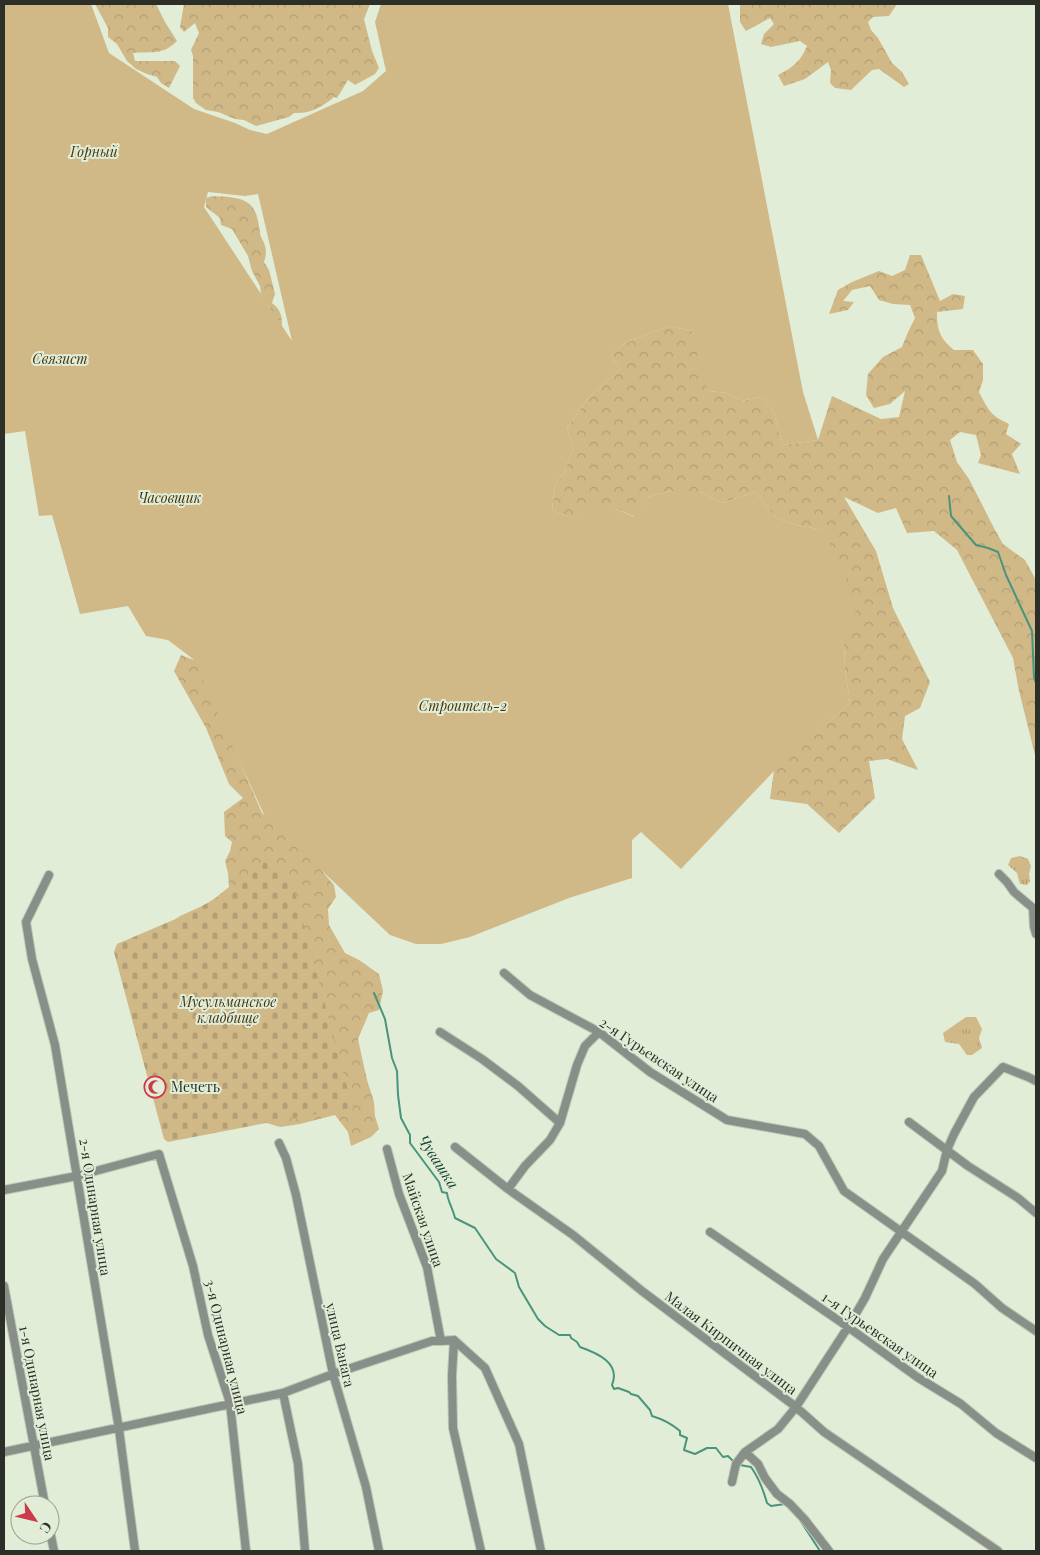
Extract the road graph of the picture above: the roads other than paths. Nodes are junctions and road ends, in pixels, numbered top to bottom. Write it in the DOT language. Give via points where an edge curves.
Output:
graph roads {
  1 [pos="999,874"];
  2 [pos="50,875"];
  3 [pos="1036,934"];
  4 [pos="504,973"];
  5 [pos="440,1032"];
  6 [pos="599,1032"];
  7 [pos="1036,1082"];
  8 [pos="909,1122"];
  9 [pos="560,1123"];
  10 [pos="278,1144"];
  11 [pos="455,1147"];
  12 [pos="387,1149"];
  13 [pos="947,1150"];
  14 [pos="77,1176"];
  15 [pos="508,1189"];
  16 [pos="4,1190"];
  17 [pos="1036,1213"];
  18 [pos="710,1232"];
  19 [pos="902,1232"];
  20 [pos="4,1286"];
  21 [pos="848,1327"];
  22 [pos="1036,1331"];
  23 [pos="441,1340"];
  24 [pos="454,1340"];
  25 [pos="333,1374"];
  26 [pos="283,1393"];
  27 [pos="230,1403"];
  28 [pos="796,1407"];
  29 [pos="118,1429"];
  30 [pos="35,1445"];
  31 [pos="4,1452"];
  32 [pos="745,1452"];
  33 [pos="1036,1458"];
  34 [pos="732,1482"];
  35 [pos="43,1495"];
  36 [pos="135,1551"];
  37 [pos="246,1551"];
  38 [pos="305,1551"];
  39 [pos="379,1551"];
  40 [pos="481,1551"];
  41 [pos="540,1551"];
  42 [pos="829,1551"];
  43 [pos="998,1551"];
  1 -- 3 [label="street" via="1033,908"];
  2 -- 14 [label="street, 2-я Одинарная улица" via="26,922 54,1045"];
  4 -- 6 [label="street, 2-я Гурьевская улица" via="530,994"];
  5 -- 9 [label="street" via="482,1059"];
  6 -- 9 [label="street" via="585,1046 579,1059"];
  6 -- 19 [label="street, 2-я Гурьевская улица" via="650,1072 726,1120 805,1134 819,1146 844,1191"];
  7 -- 13 [label="street" via="1003,1067 974,1097"];
  8 -- 13 [label="street"];
  9 -- 15 [label="street" via="550,1140"];
  10 -- 25 [label="street, улица Ванага" via="286,1158 296,1195"];
  11 -- 15 [label="street, Малая Кирпичная улица"];
  12 -- 23 [label="street, Майская улица" via="399,1194 427,1267"];
  13 -- 17 [label="street"];
  13 -- 19 [label="street" via="942,1171"];
  14 -- 16 [label="street"];
  14 -- 27 [label="street, 3-я Одинарная улица" via="159,1154 193,1266 208,1335"];
  14 -- 29 [label="street, 2-я Одинарная улица"];
  15 -- 28 [label="street, Малая Кирпичная улица" via="573,1235"];
  18 -- 21 [label="street, 1-я Гурьевская улица"];
  19 -- 21 [label="street" via="883,1259"];
  19 -- 22 [label="street, 2-я Гурьевская улица"];
  20 -- 30 [label="street, 1-я Одинарная улица"];
  21 -- 28 [label="street"];
  21 -- 33 [label="street, 1-я Гурьевская улица"];
  23 -- 24 [label="street"];
  23 -- 25 [label="street"];
  24 -- 40 [label="street" via="453,1428"];
  24 -- 41 [label="street" via="485,1368 519,1444"];
  25 -- 26 [label="street"];
  25 -- 39 [label="street, улица Ванага" via="366,1487"];
  26 -- 27 [label="street"];
  26 -- 38 [label="street" via="298,1464"];
  27 -- 29 [label="street"];
  27 -- 37 [label="street, 3-я Одинарная улица"];
  28 -- 32 [label="street" via="778,1429"];
  28 -- 43 [label="street, Малая Кирпичная улица" via="824,1432"];
  29 -- 30 [label="street"];
  29 -- 36 [label="street, 2-я Одинарная улица"];
  30 -- 31 [label="street"];
  30 -- 35 [label="street, 1-я Одинарная улица"];
  32 -- 34 [label="street" via="736,1464"];
  32 -- 42 [label="street" via="758,1464 777,1494 805,1520"];
}
